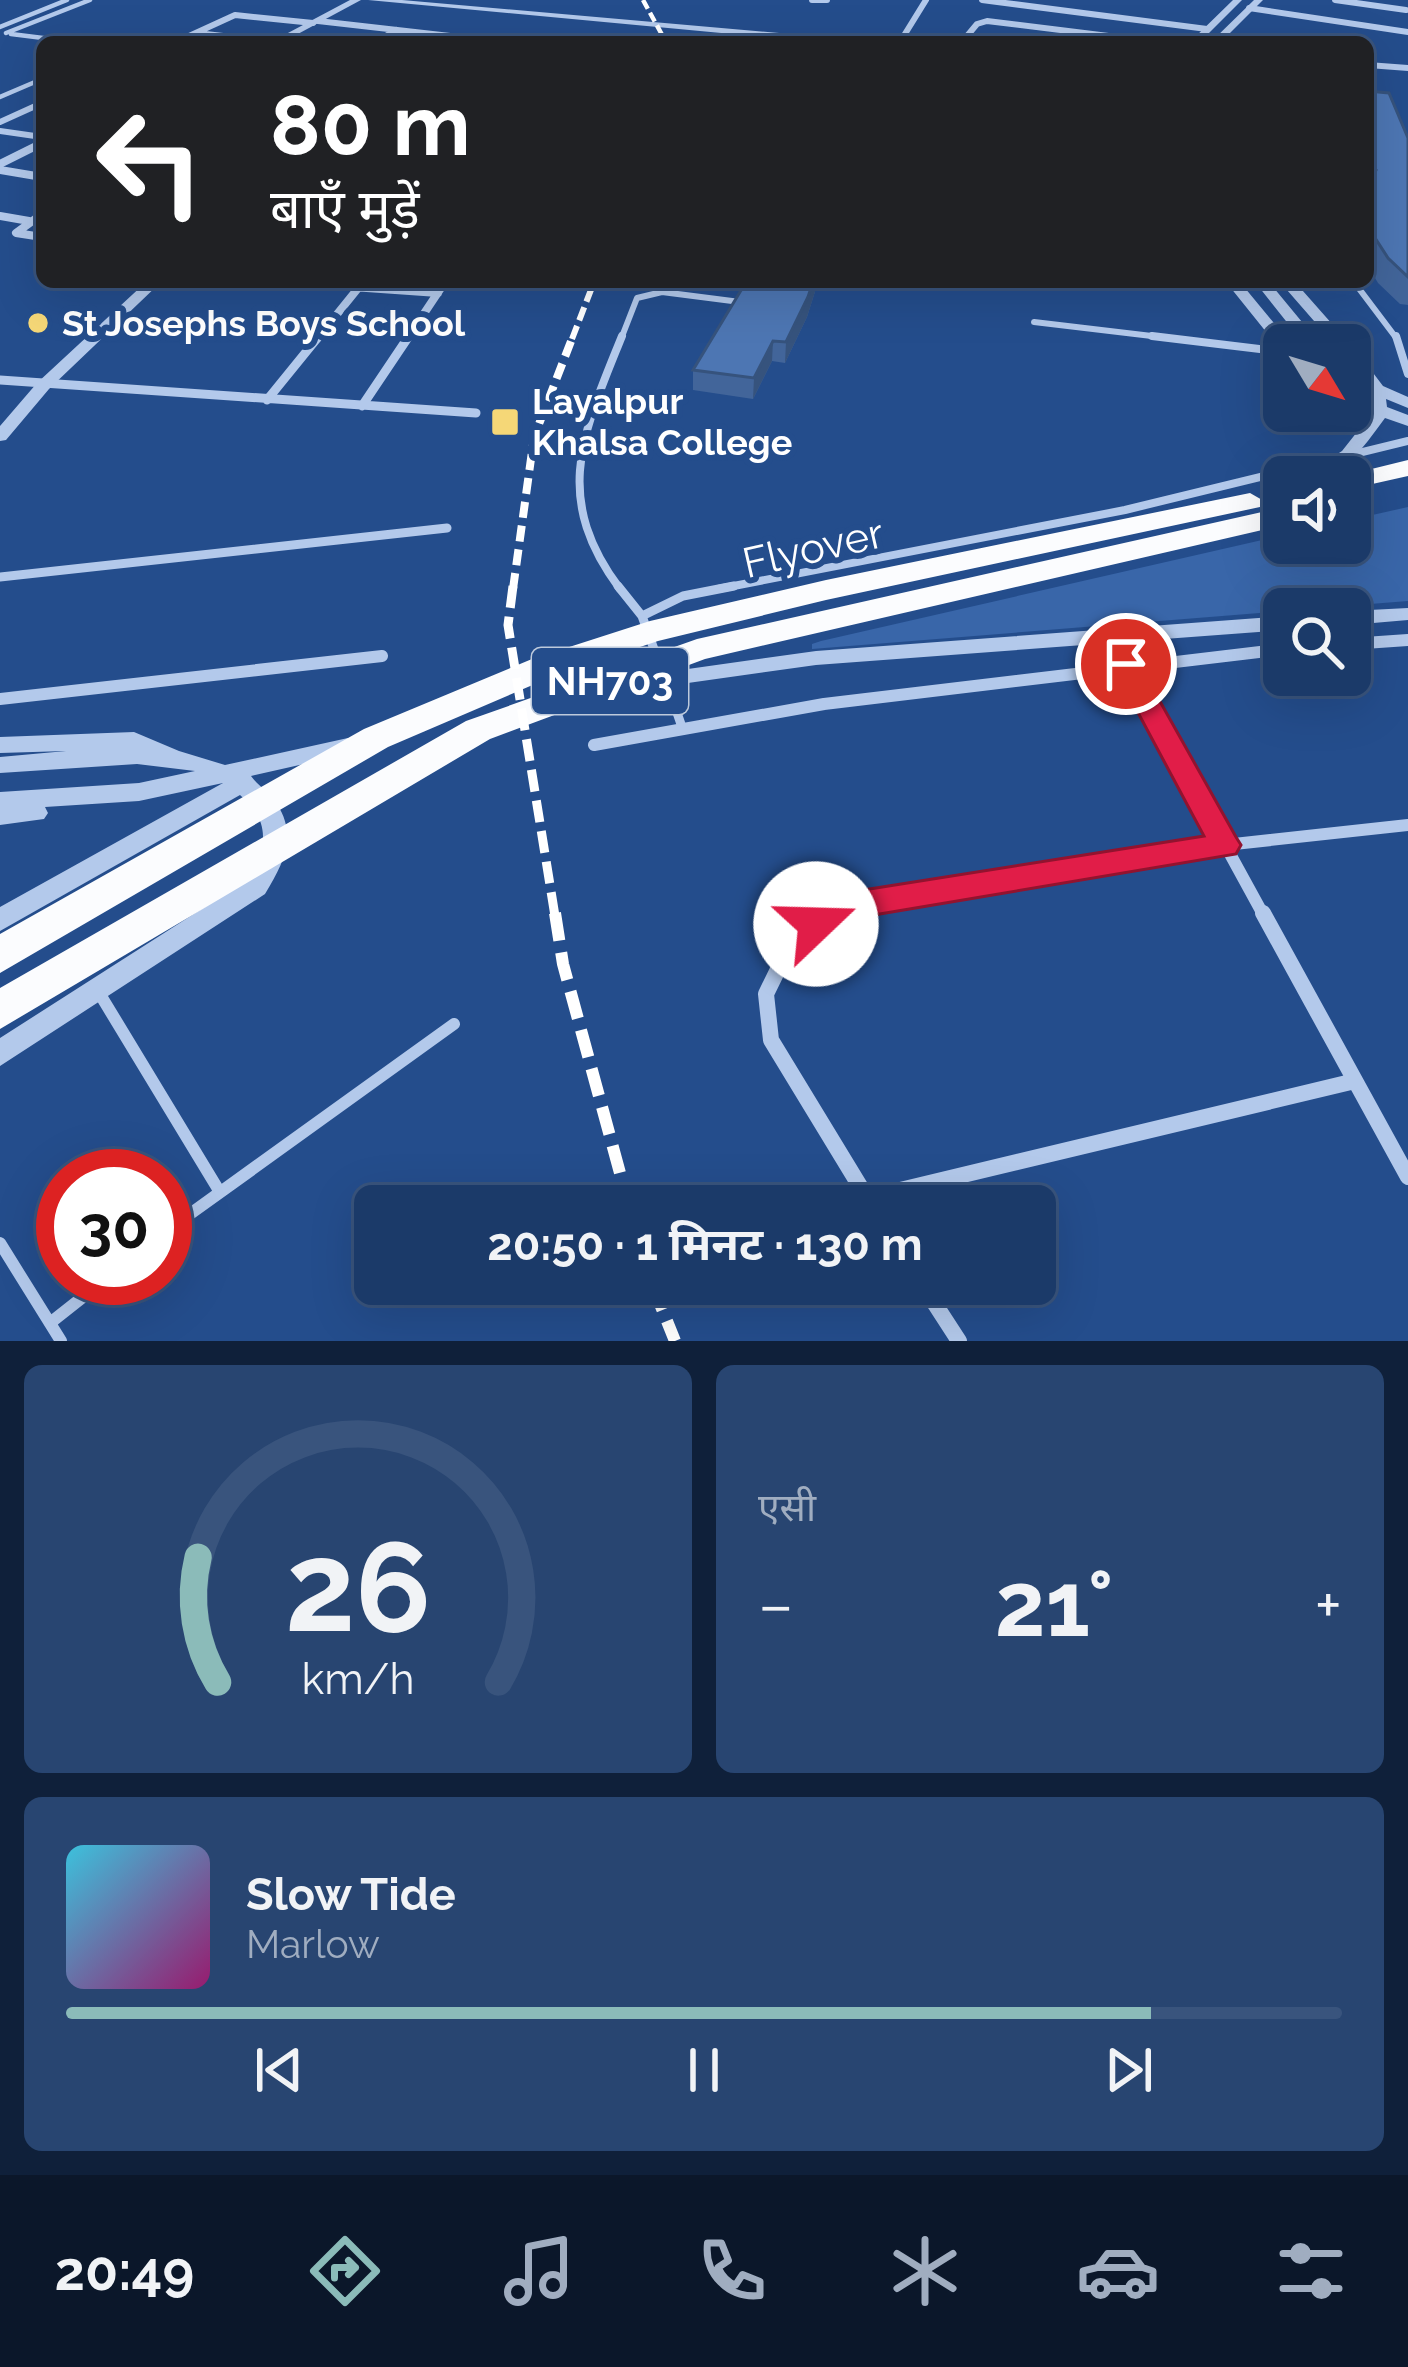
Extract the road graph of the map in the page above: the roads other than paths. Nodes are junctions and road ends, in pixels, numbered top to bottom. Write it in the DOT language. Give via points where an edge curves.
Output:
graph roads {
  1 [pos="67,0"];
  2 [pos="90,0"];
  3 [pos="357,0"];
  4 [pos="372,0"];
  5 [pos="812,0"];
  6 [pos="827,0"];
  7 [pos="926,0"];
  8 [pos="982,0"];
  9 [pos="1070,0"];
  10 [pos="1238,0"];
  11 [pos="1259,0"];
  12 [pos="1335,0"];
  13 [pos="419,2"];
  14 [pos="1407,6"];
  15 [pos="1249,8"];
  16 [pos="1063,10"];
  17 [pos="315,22"];
  18 [pos="684,27"];
  19 [pos="1207,29"];
  20 [pos="397,30"];
  21 [pos="1399,30"];
  22 [pos="2,31"];
  23 [pos="1408,32"];
  24 [pos="196,33"];
  25 [pos="36,36"];
  26 [pos="189,36"];
  27 [pos="222,36"];
  28 [pos="287,36"];
  29 [pos="386,36"];
  30 [pos="450,36"];
  31 [pos="784,36"];
  32 [pos="823,36"];
  33 [pos="903,36"];
  34 [pos="967,36"];
  35 [pos="1108,36"];
  36 [pos="1201,36"];
  37 [pos="1222,36"];
  38 [pos="1374,68"];
  39 [pos="1408,70"];
  40 [pos="36,82"];
  41 [pos="0,97"];
  42 [pos="36,106"];
  43 [pos="0,122"];
  44 [pos="0,131"];
  45 [pos="36,139"];
  46 [pos="36,144"];
  47 [pos="0,167"];
  48 [pos="36,176"];
  49 [pos="0,216"];
  50 [pos="36,217"];
  51 [pos="29,221"];
  52 [pos="36,236"];
  53 [pos="148,288"];
  54 [pos="358,288"];
  55 [pos="372,288"];
  56 [pos="441,288"];
  57 [pos="1238,288"];
  58 [pos="1267,288"];
  59 [pos="1291,288"];
  60 [pos="1359,288"];
  61 [pos="438,293"];
  62 [pos="740,302"];
  63 [pos="1034,322"];
  64 [pos="1265,324"];
  65 [pos="1296,324"];
  66 [pos="1324,324"];
  67 [pos="1263,346"];
  68 [pos="1408,374"];
  69 [pos="0,380"];
  70 [pos="1371,381"];
  71 [pos="43,386"];
  72 [pos="1371,387"];
  73 [pos="267,400"];
  74 [pos="1408,404"];
  75 [pos="362,406"];
  76 [pos="1371,407"];
  77 [pos="476,413"];
  78 [pos="1408,421"];
  79 [pos="1371,429"];
  80 [pos="1369,432"];
  81 [pos="0,436"];
  82 [pos="1408,441"];
  83 [pos="1346,456"];
  84 [pos="1408,468"];
  85 [pos="1371,476"];
  86 [pos="1408,489"];
  87 [pos="1371,497"];
  88 [pos="1263,499"];
  89 [pos="1263,521"];
  90 [pos="448,528"];
  91 [pos="0,577"];
  92 [pos="1408,614"];
  93 [pos="642,616"];
  94 [pos="1371,617"];
  95 [pos="1263,625"];
  96 [pos="1408,640"];
  97 [pos="1371,643"];
  98 [pos="1263,651"];
  99 [pos="382,656"];
  100 [pos="1126,664"];
  101 [pos="590,689"];
  102 [pos="0,700"];
  103 [pos="683,730"];
  104 [pos="376,738"];
  105 [pos="594,745"];
  106 [pos="0,746"];
  107 [pos="176,759"];
  108 [pos="0,765"];
  109 [pos="244,782"];
  110 [pos="0,800"];
  111 [pos="0,816"];
  112 [pos="1408,825"];
  113 [pos="1225,845"];
  114 [pos="0,920"];
  115 [pos="0,955"];
  116 [pos="98,992"];
  117 [pos="0,1010"];
  118 [pos="454,1024"];
  119 [pos="0,1053"];
  120 [pos="1355,1081"];
  121 [pos="1408,1177"];
  122 [pos="860,1185"];
  123 [pos="938,1185"];
  124 [pos="218,1189"];
  125 [pos="192,1210"];
  126 [pos="0,1243"];
  127 [pos="73,1305"];
  128 [pos="936,1305"];
  129 [pos="50,1323"];
  130 [pos="61,1341"];
  131 [pos="959,1341"];
  1 -- 22 [label="lane"];
  2 -- 22 [label="lane"];
  3 -- 17 [label="street"];
  4 -- 13 [label="street"];
  5 -- 6 [label="street"];
  7 -- 33 [label="street"];
  8 -- 16 [label="street"];
  9 -- 16 [label="street"];
  10 -- 19 [label="street"];
  11 -- 15 [label="street"];
  12 -- 14 [label="street"];
  13 -- 18 [label="street"];
  14 -- 21 [label="street"];
  15 -- 21 [label="street"];
  15 -- 37 [label="street"];
  16 -- 19 [label="street"];
  17 -- 20 [label="street"];
  17 -- 24 [label="street" via="235,15"];
  17 -- 28 [label="street"];
  18 -- 31 [label="street"];
  18 -- 32 [label="street"];
  19 -- 36 [label="street"];
  20 -- 29 [label="street"];
  20 -- 30 [label="street"];
  21 -- 23 [label="street"];
  22 -- 25 [label="lane"];
  24 -- 26 [label="street"];
  24 -- 27 [label="street"];
  34 -- 35 [label="street" via="987,21"];
  38 -- 39 [label="street"];
  40 -- 41 [label="lane"];
  42 -- 43 [label="street"];
  44 -- 45 [label="street"];
  46 -- 47 [label="street"];
  47 -- 48 [label="street"];
  49 -- 51 [label="street"];
  50 -- 51 [label="street"];
  51 -- 52 [label="street" via="16,232"];
  53 -- 71 [label="street"];
  54 -- 73 [label="street"];
  55 -- 61 [label="street"];
  56 -- 61 [label="street"];
  57 -- 64 [label="street"];
  58 -- 65 [label="street"];
  59 -- 66 [label="street"];
  60 -- 68 [label="lane" via="1395,334"];
  61 -- 75 [label="street"];
  62 -- 93 [label="lane" via="662,292 637,298 590,425 580,517 602,567"];
  63 -- 67 [label="lane"];
  69 -- 71 [label="street"];
  70 -- 79 [label="street" via="1380,413"];
  71 -- 73 [label="street"];
  71 -- 81 [label="street"];
  72 -- 74 [label="street"];
  73 -- 75 [label="street"];
  75 -- 77 [label="street"];
  76 -- 78 [label="street"];
  80 -- 83 [label="street"];
  82 -- 93 [label="lane" via="1125,511 683,596"];
  84 -- 85 [label="highway"];
  86 -- 87 [label="highway"];
  88 -- 104 [label="highway, Flyover / NH703" via="650,632"];
  89 -- 101 [label="highway, Flyover / NH703" via="697,650"];
  90 -- 91 [label="street"];
  92 -- 94 [label="street"];
  93 -- 103 [label="lane"];
  95 -- 101 [label="street, Flyover" via="816,658"];
  96 -- 97 [label="street"];
  98 -- 100 [label="street"];
  99 -- 102 [label="street"];
  100 -- 103 [label="street"];
  100 -- 113 [label="street"];
  101 -- 117 [label="highway, Flyover / NH703" via="478,730"];
  103 -- 105 [label="street"];
  104 -- 110 [label="street, Flyover" via="139,793"];
  104 -- 115 [label="highway, Flyover / NH703"];
  106 -- 107 [label="street" via="134,740"];
  107 -- 108 [label="street"];
  107 -- 109 [label="street" via="207,762"];
  109 -- 111 [label="street" via="148,806"];
  109 -- 114 [label="street"];
  109 -- 116 [label="street" via="276,816 279,852 256,887"];
  112 -- 113 [label="street"];
  113 -- 120 [label="street"];
  113 -- 122 [label="street" via="857,904 816,924 786,953 766,994 771,1040"];
  116 -- 119 [label="street"];
  116 -- 124 [label="lane"];
  118 -- 124 [label="lane"];
  120 -- 121 [label="street"];
  120 -- 123 [label="street"];
  124 -- 125 [label="lane"];
  126 -- 129 [label="lane"];
  127 -- 129 [label="lane"];
  128 -- 131 [label="street"];
  129 -- 130 [label="lane"];
}
